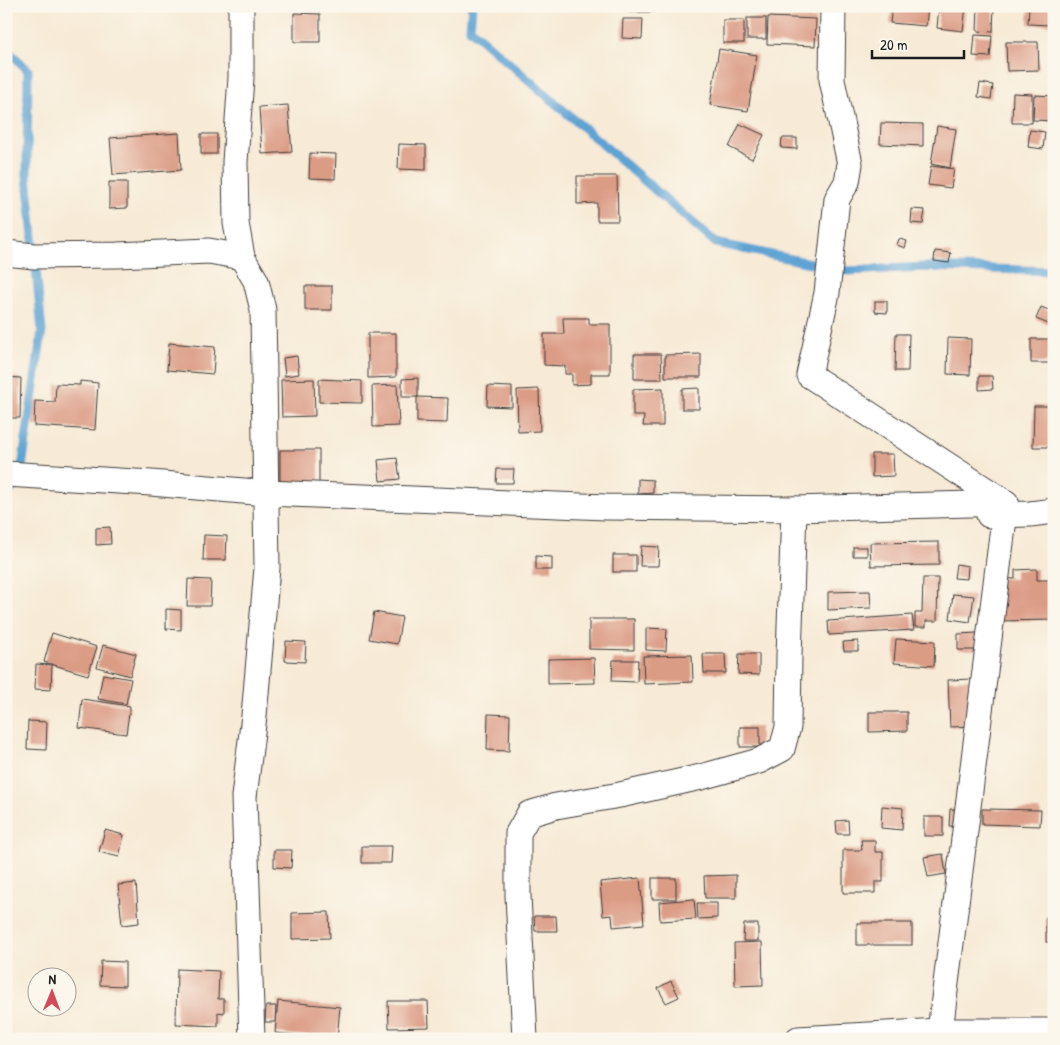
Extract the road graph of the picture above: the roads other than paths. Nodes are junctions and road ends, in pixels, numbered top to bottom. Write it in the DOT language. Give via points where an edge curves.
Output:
graph roads {
  1 [pos="241,6"];
  2 [pos="833,6"];
  3 [pos="6,253"];
  4 [pos="242,257"];
  5 [pos="6,474"];
  6 [pos="266,493"];
  7 [pos="1006,502"];
  8 [pos="794,509"];
  9 [pos="1054,510"];
  10 [pos="940,1031"];
  11 [pos="1054,1031"];
  12 [pos="252,1039"];
  13 [pos="525,1039"];
  14 [pos="798,1039"];
  1 -- 4 [label="street" via="241,78 235,162 236,223"];
  2 -- 7 [label="street" via="832,80 850,164 847,182 837,199 827,293 809,375"];
  3 -- 4 [label="street" via="34,256 209,251"];
  4 -- 6 [label="street" via="256,281 263,310"];
  5 -- 6 [label="street"];
  6 -- 8 [label="street" via="606,507"];
  6 -- 12 [label="street" via="267,568 244,797"];
  7 -- 8 [label="street"];
  7 -- 9 [label="street" via="924,517 1030,514"];
  7 -- 10 [label="street"];
  8 -- 13 [label="street" via="788,727 782,749 759,761 701,777 528,814 518,834"];
  10 -- 11 [label="street"];
  10 -- 14 [label="street"];
}
